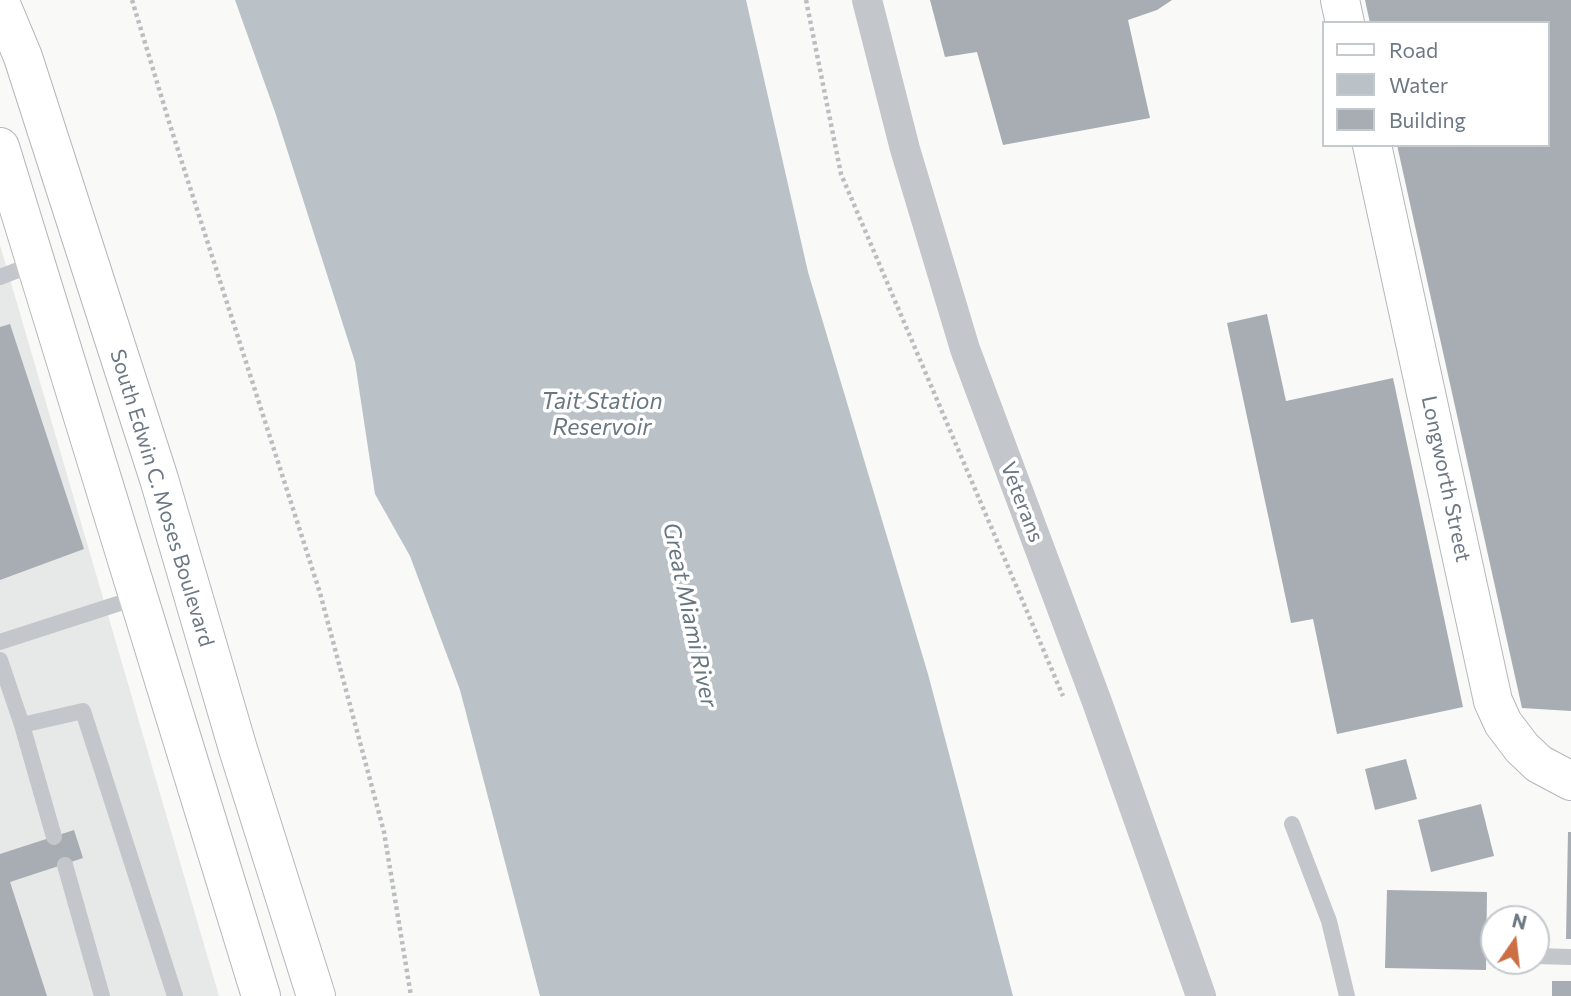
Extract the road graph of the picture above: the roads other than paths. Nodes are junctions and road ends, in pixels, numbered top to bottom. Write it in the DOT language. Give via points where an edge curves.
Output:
graph roads {
  1 [pos="867,0"];
  2 [pos="1340,0"];
  3 [pos="0,2"];
  4 [pos="1345,21"];
  5 [pos="12,67"];
  6 [pos="0,147"];
  7 [pos="1372,147"];
  8 [pos="85,248"];
  9 [pos="36,263"];
  10 [pos="0,277"];
  11 [pos="190,583"];
  12 [pos="139,597"];
  13 [pos="0,642"];
  14 [pos="0,660"];
  15 [pos="22,725"];
  16 [pos="1571,781"];
  17 [pos="1292,824"];
  18 [pos="54,837"];
  19 [pos="65,865"];
  20 [pos="1550,956"];
  21 [pos="1571,957"];
  22 [pos="102,996"];
  23 [pos="175,996"];
  24 [pos="261,996"];
  25 [pos="316,996"];
  26 [pos="1201,996"];
  27 [pos="1347,996"];
  1 -- 26 [label="street, Veterans" via="905,149 965,349"];
  2 -- 4 [label="main road"];
  3 -- 5 [label="main road, South Edwin C. Moses Boulevard"];
  5 -- 8 [label="main road, South Edwin C. Moses Boulevard"];
  6 -- 9 [label="main road"];
  7 -- 16 [label="main road, Longworth Street" via="1493,701 1522,748 1539,764"];
  8 -- 9 [label="main road"];
  8 -- 11 [label="main road, South Edwin C. Moses Boulevard"];
  9 -- 10 [label="lane"];
  9 -- 12 [label="main road"];
  11 -- 12 [label="main road"];
  11 -- 25 [label="main road, South Edwin C. Moses Boulevard"];
  12 -- 13 [label="lane"];
  12 -- 24 [label="main road"];
  14 -- 15 [label="lane"];
  15 -- 18 [label="lane"];
  15 -- 23 [label="lane" via="83,711"];
  17 -- 27 [label="lane" via="1329,921"];
  19 -- 22 [label="lane"];
  20 -- 21 [label="lane"];
}
